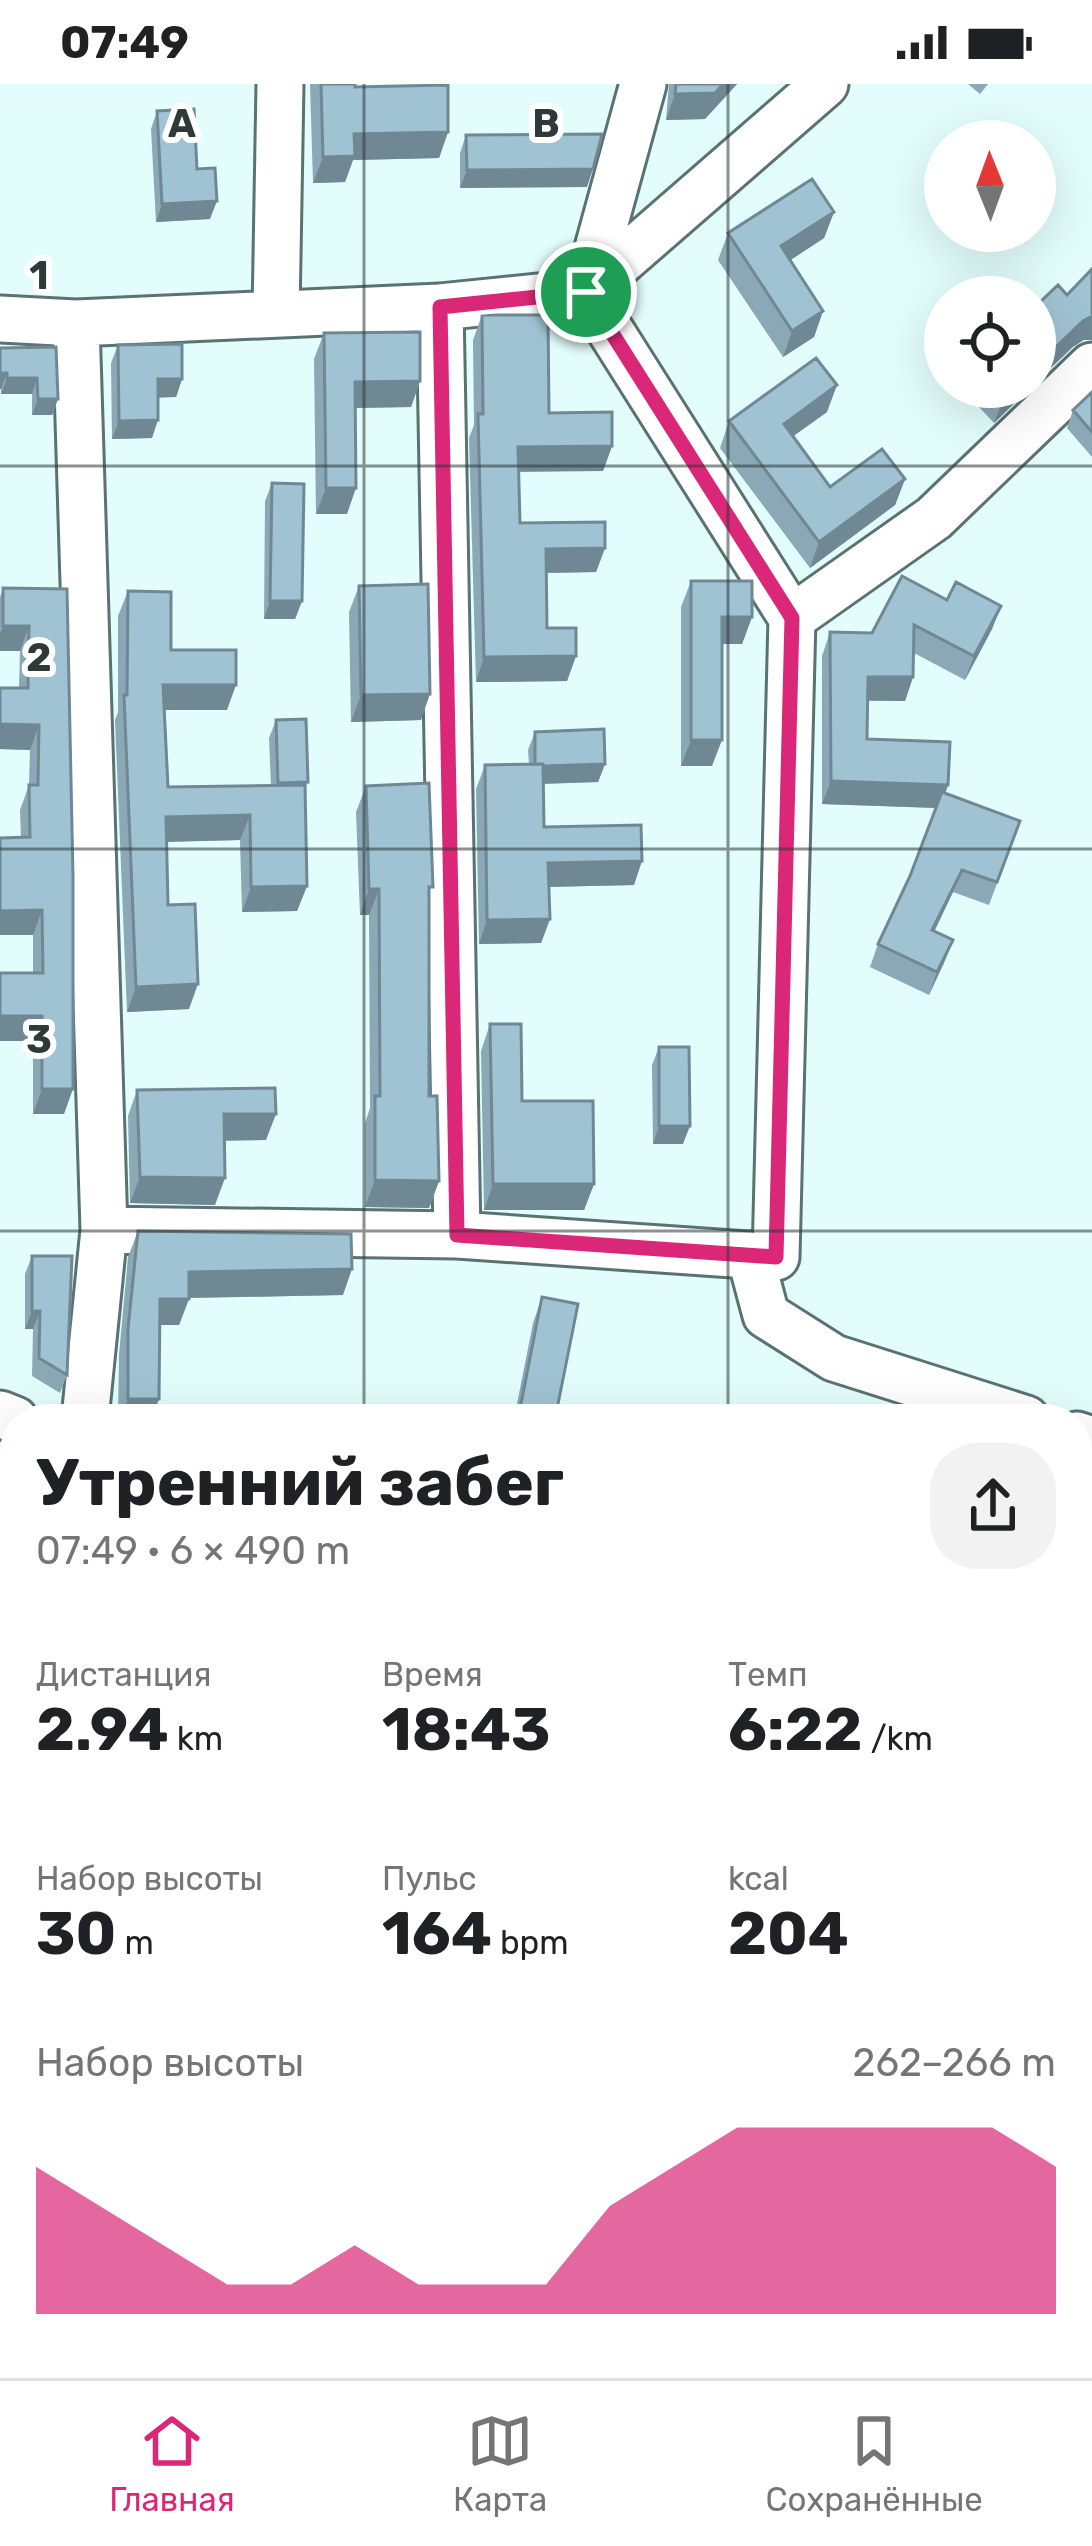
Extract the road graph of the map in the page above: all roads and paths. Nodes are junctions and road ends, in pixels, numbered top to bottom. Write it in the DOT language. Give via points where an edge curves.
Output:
graph roads {
  1 [pos="280,84"];
  2 [pos="643,84"];
  3 [pos="825,84"];
  4 [pos="586,292"];
  5 [pos="440,307"];
  6 [pos="276,314"];
  7 [pos="0,319"];
  8 [pos="76,323"];
  9 [pos="1092,366"];
  10 [pos="792,618"];
  11 [pos="104,1230"];
  12 [pos="457,1235"];
  13 [pos="750,1256"];
  14 [pos="87,1404"];
  15 [pos="979,1404"];
  1 -- 6 [label="street"];
  2 -- 4 [label="street"];
  3 -- 4 [label="street"];
  4 -- 5 [label="street"];
  4 -- 10 [label="street"];
  5 -- 6 [label="street"];
  5 -- 12 [label="street"];
  6 -- 8 [label="street"];
  7 -- 8 [label="street"];
  8 -- 11 [label="street"];
  9 -- 10 [label="street" via="934,518"];
  10 -- 13 [label="street" via="776,1257"];
  11 -- 12 [label="street"];
  11 -- 14 [label="street"];
  12 -- 13 [label="street"];
  13 -- 15 [label="street" via="766,1315 834,1358"];
}
